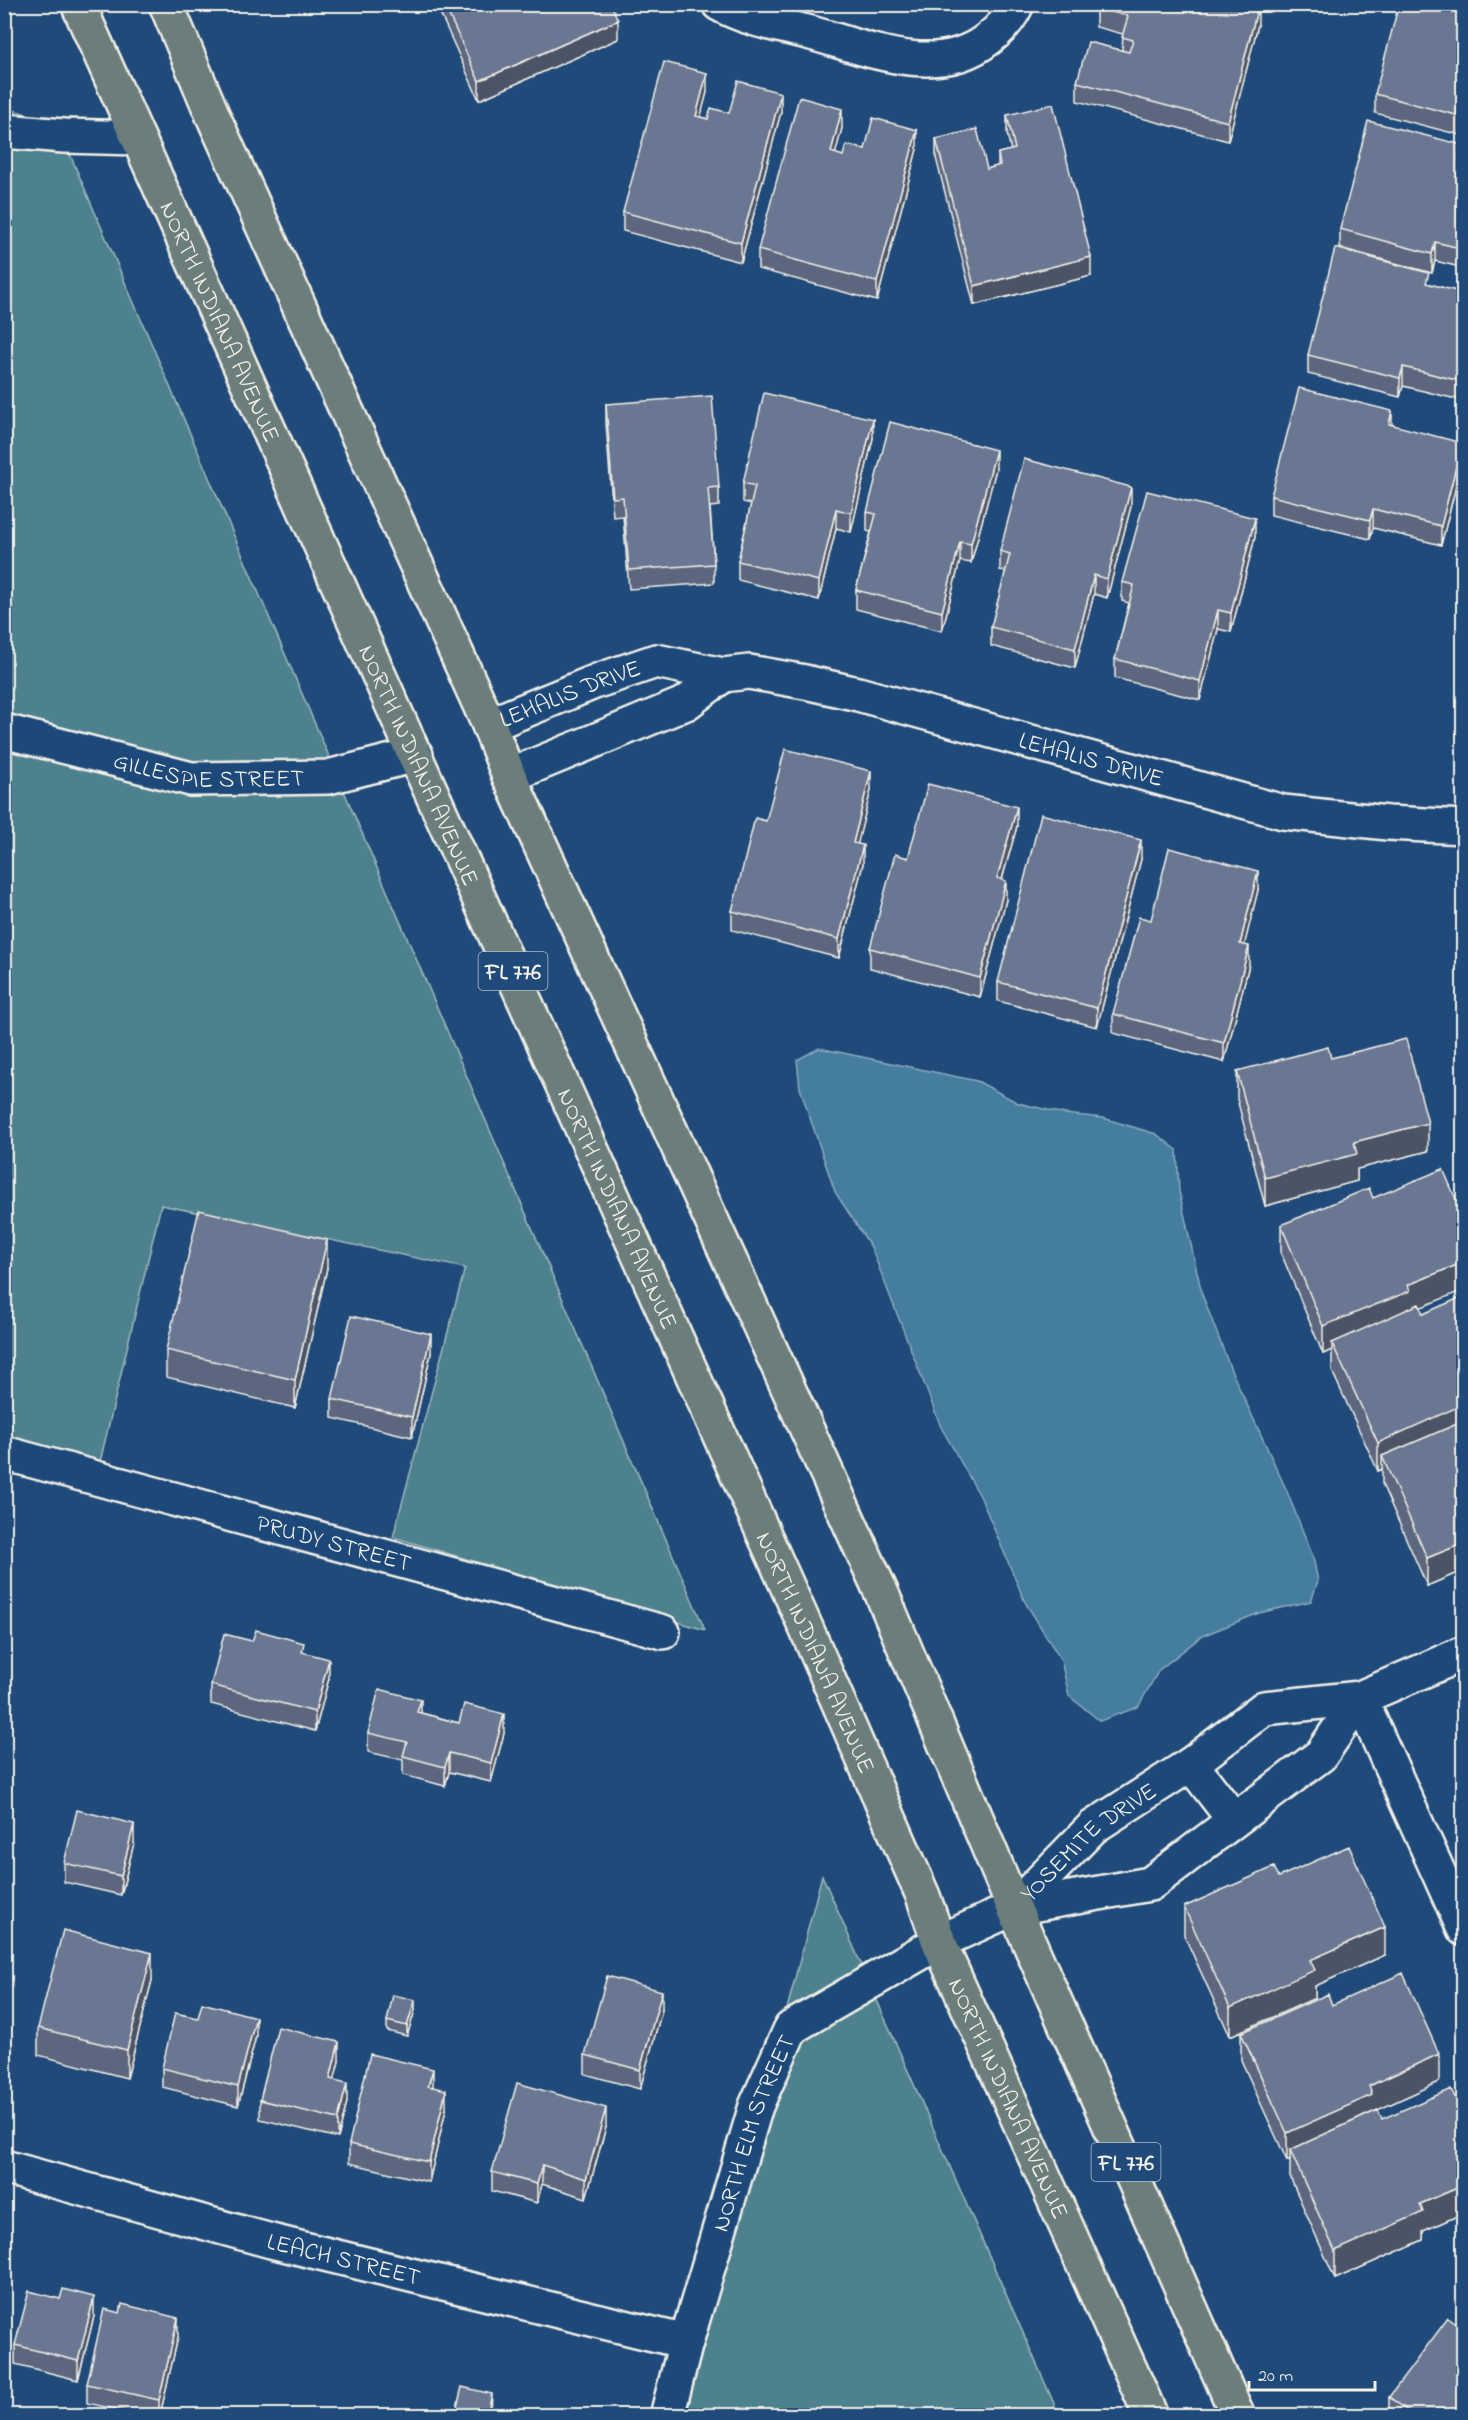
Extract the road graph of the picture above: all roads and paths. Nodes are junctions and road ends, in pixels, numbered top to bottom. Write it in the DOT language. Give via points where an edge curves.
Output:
graph roads {
  1 [pos="78,4"];
  2 [pos="165,4"];
  3 [pos="719,4"];
  4 [pos="1017,4"];
  5 [pos="4,131"];
  6 [pos="138,138"];
  7 [pos="723,675"];
  8 [pos="489,725"];
  9 [pos="4,731"];
  10 [pos="416,755"];
  11 [pos="509,776"];
  12 [pos="1464,827"];
  13 [pos="4,1453"];
  14 [pos="663,1632"];
  15 [pos="1464,1653"];
  16 [pos="1360,1698"];
  17 [pos="1191,1764"];
  18 [pos="1234,1820"];
  19 [pos="1014,1908"];
  20 [pos="1464,1929"];
  21 [pos="939,1942"];
  22 [pos="4,2168"];
  23 [pos="686,2342"];
  24 [pos="667,2415"];
  25 [pos="1151,2415"];
  26 [pos="1238,2415"];
  1 -- 6 [label="main road, NORTH INDIANA AVENUE / FL 776"];
  2 -- 8 [label="main road, FL 776"];
  3 -- 4 [label="street" via="744,15 918,59 962,55 982,44 1001,29"];
  5 -- 6 [label="street"];
  6 -- 10 [label="main road, NORTH INDIANA AVENUE / FL 776"];
  7 -- 8 [label="street, LEHALIS DRIVE" via="656,661"];
  7 -- 11 [label="street" via="686,703"];
  7 -- 12 [label="street, LEHALIS DRIVE" via="749,672 858,694 1283,812"];
  8 -- 11 [label="main road, FL 776"];
  9 -- 10 [label="street, GILLESPIE STREET" via="191,779 328,777"];
  10 -- 21 [label="main road, NORTH INDIANA AVENUE / FL 776" via="806,1628 923,1896"];
  11 -- 19 [label="main road, FL 776" via="882,1594"];
  13 -- 14 [label="street, PRUDY STREET"];
  15 -- 16 [label="street, YOSEMITE DRIVE"];
  16 -- 17 [label="street, YOSEMITE DRIVE" via="1264,1708"];
  16 -- 18 [label="street, YOSEMITE DRIVE" via="1321,1755"];
  16 -- 20 [label="street"];
  17 -- 18 [label="street"];
  17 -- 19 [label="street, YOSEMITE DRIVE" via="1093,1827"];
  18 -- 19 [label="street, YOSEMITE DRIVE" via="1150,1884"];
  19 -- 21 [label="street, NORTH ELM STREET"];
  19 -- 26 [label="main road, FL 776"];
  21 -- 23 [label="street, NORTH ELM STREET" via="791,2028 756,2106"];
  21 -- 25 [label="main road, NORTH INDIANA AVENUE / FL 776"];
  22 -- 23 [label="street, LEACH STREET" via="272,2241"];
  23 -- 24 [label="street, NORTH ELM STREET"];
}
